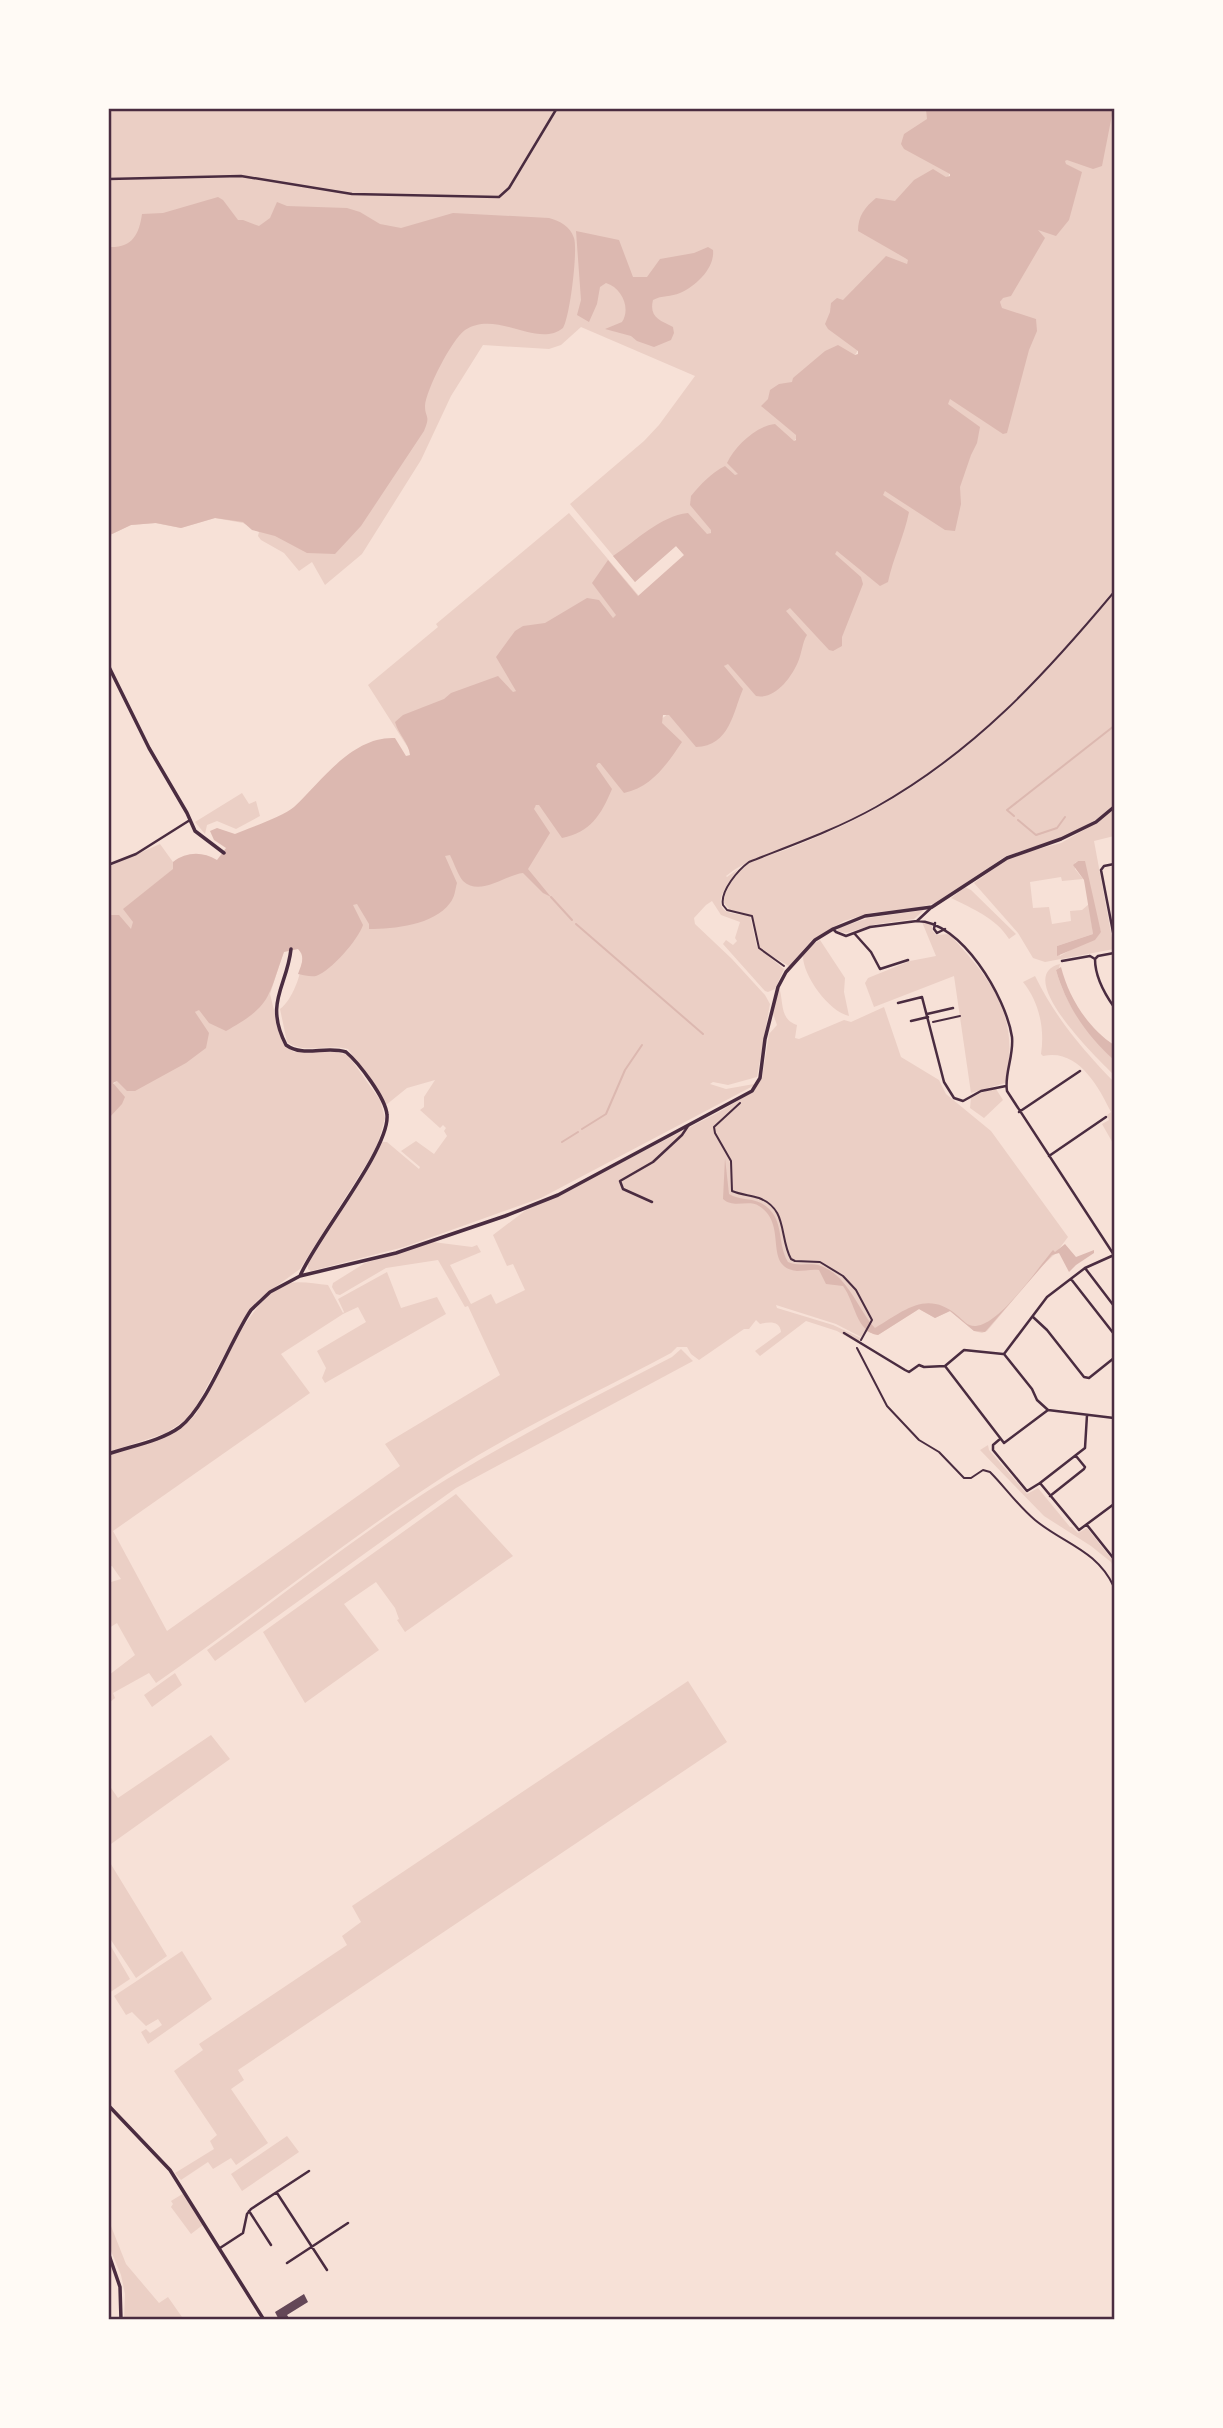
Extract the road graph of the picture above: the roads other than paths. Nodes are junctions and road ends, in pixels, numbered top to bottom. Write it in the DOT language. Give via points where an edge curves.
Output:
graph roads {
  1 [pos="557,108"];
  2 [pos="108,178"];
  3 [pos="108,665"];
  4 [pos="1115,807"];
  5 [pos="190,820"];
  6 [pos="224,853"];
  7 [pos="108,864"];
  8 [pos="1115,864"];
  9 [pos="932,907"];
  10 [pos="1112,914"];
  11 [pos="917,921"];
  12 [pos="935,923"];
  13 [pos="833,929"];
  14 [pos="944,929"];
  15 [pos="854,933"];
  16 [pos="1115,937"];
  17 [pos="291,949"];
  18 [pos="1115,953"];
  19 [pos="1095,959"];
  20 [pos="908,960"];
  21 [pos="1062,961"];
  22 [pos="898,1003"];
  23 [pos="1115,1007"];
  24 [pos="953,1008"];
  25 [pos="928,1015"];
  26 [pos="911,1021"];
  27 [pos="1080,1071"];
  28 [pos="1006,1086"];
  29 [pos="1019,1112"];
  30 [pos="1106,1117"];
  31 [pos="688,1126"];
  32 [pos="1049,1156"];
  33 [pos="652,1202"];
  34 [pos="1114,1255"];
  35 [pos="1085,1268"];
  36 [pos="300,1276"];
  37 [pos="1072,1279"];
  38 [pos="1115,1306"];
  39 [pos="1033,1317"];
  40 [pos="844,1333"];
  41 [pos="1115,1334"];
  42 [pos="1004,1354"];
  43 [pos="1115,1358"];
  44 [pos="945,1366"];
  45 [pos="1048,1410"];
  46 [pos="1087,1415"];
  47 [pos="1115,1418"];
  48 [pos="1000,1439"];
  49 [pos="108,1454"];
  50 [pos="1075,1455"];
  51 [pos="1040,1483"];
  52 [pos="1050,1496"];
  53 [pos="1115,1504"];
  54 [pos="1087,1525"];
  55 [pos="1115,1559"];
  56 [pos="108,2105"];
  57 [pos="309,2171"];
  58 [pos="277,2193"];
  59 [pos="249,2211"];
  60 [pos="348,2222"];
  61 [pos="271,2245"];
  62 [pos="312,2247"];
  63 [pos="220,2248"];
  64 [pos="108,2252"];
  65 [pos="288,2263"];
  66 [pos="327,2270"];
  67 [pos="121,2319"];
  68 [pos="264,2319"];
  1 -- 2 [label="street" via="499,197 352,194 241,176"];
  3 -- 5 [label="street"];
  4 -- 9 [label="street" via="1061,839 1007,858"];
  5 -- 6 [label="street" via="197,834"];
  5 -- 7 [label="street" via="136,854"];
  8 -- 10 [label="street" via="1101,870"];
  9 -- 11 [label="street"];
  9 -- 13 [label="street" via="865,916"];
  10 -- 16 [label="street"];
  11 -- 12 [label="street"];
  11 -- 15 [label="street"];
  12 -- 14 [label="street"];
  12 -- 14 [label="street" via="937,933"];
  13 -- 15 [label="street" via="842,935"];
  13 -- 31 [label="street" via="807,947 788,969 774,998 760,1078 752,1091"];
  14 -- 28 [label="street" via="981,968 1003,1007 1013,1048"];
  15 -- 20 [label="street" via="880,969"];
  17 -- 36 [label="street" via="276,1006 286,1045 300,1051 346,1052 379,1094 387,1114 370,1163"];
  18 -- 19 [label="street"];
  19 -- 21 [label="street"];
  19 -- 23 [label="street" via="1098,979"];
  22 -- 25 [label="street" via="922,997"];
  24 -- 25 [label="street"];
  25 -- 26 [label="street"];
  25 -- 28 [label="street" via="944,1082 954,1098 963,1101 981,1091"];
  27 -- 29 [label="street"];
  28 -- 29 [label="street"];
  29 -- 32 [label="street"];
  30 -- 32 [label="street"];
  31 -- 33 [label="street" via="653,1162 620,1181 623,1189"];
  31 -- 36 [label="street" via="558,1195 396,1253"];
  32 -- 34 [label="street"];
  34 -- 35 [label="street"];
  35 -- 37 [label="street"];
  35 -- 38 [label="street"];
  36 -- 49 [label="street" via="270,1292 251,1310 197,1409 183,1425"];
  37 -- 39 [label="street" via="1047,1297"];
  37 -- 41 [label="street"];
  39 -- 42 [label="street"];
  39 -- 43 [label="street" via="1084,1377"];
  40 -- 44 [label="street" via="909,1372 919,1365"];
  42 -- 44 [label="street" via="964,1350"];
  42 -- 45 [label="street"];
  44 -- 48 [label="street"];
  45 -- 46 [label="street"];
  45 -- 48 [label="street" via="1006,1443"];
  46 -- 47 [label="street"];
  46 -- 50 [label="street" via="1085,1448"];
  48 -- 51 [label="street" via="993,1450 1027,1491"];
  50 -- 51 [label="street"];
  50 -- 52 [label="street" via="1084,1469"];
  51 -- 52 [label="street"];
  52 -- 54 [label="street" via="1076,1528"];
  53 -- 54 [label="street"];
  54 -- 55 [label="street"];
  56 -- 63 [label="street" via="170,2171"];
  57 -- 58 [label="street"];
  58 -- 59 [label="street"];
  58 -- 62 [label="street"];
  59 -- 61 [label="street"];
  59 -- 63 [label="street" via="243,2233"];
  60 -- 62 [label="street"];
  62 -- 65 [label="street"];
  62 -- 66 [label="street"];
  63 -- 68 [label="street"];
  64 -- 67 [label="street" via="120,2287"];
}
